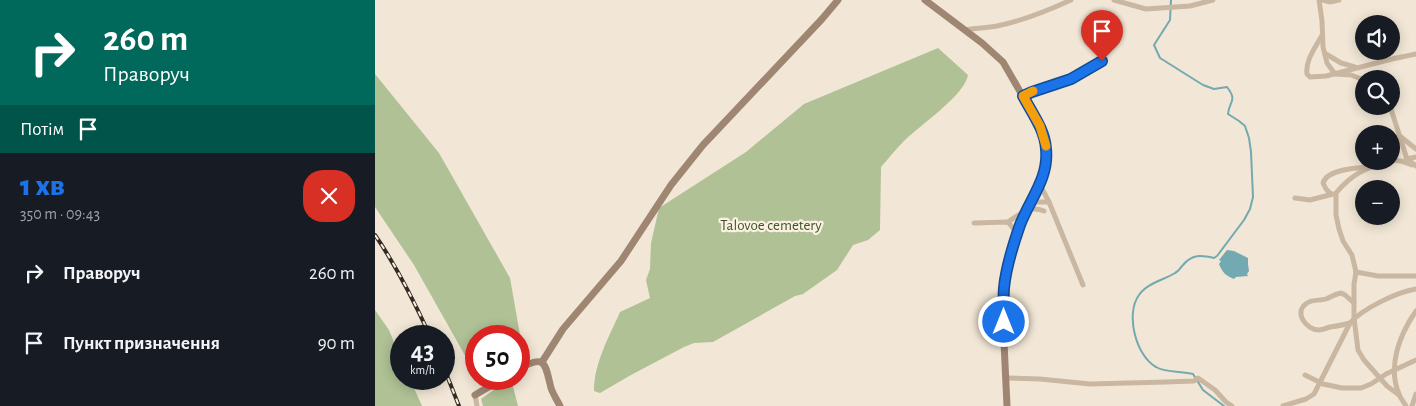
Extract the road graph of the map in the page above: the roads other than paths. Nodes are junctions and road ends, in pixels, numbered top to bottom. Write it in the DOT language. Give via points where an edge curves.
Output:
graph roads {
  1 [pos="838,0"];
  2 [pos="925,0"];
  3 [pos="1071,0"];
  4 [pos="1114,0"];
  5 [pos="1213,0"];
  6 [pos="1319,0"];
  7 [pos="1323,0"];
  8 [pos="1339,0"];
  9 [pos="965,30"];
  10 [pos="1322,35"];
  11 [pos="1326,54"];
  12 [pos="1416,54"];
  13 [pos="1102,61"];
  14 [pos="1357,67"];
  15 [pos="1335,74"];
  16 [pos="1355,77"];
  17 [pos="1023,96"];
  18 [pos="1400,137"];
  19 [pos="1416,149"];
  20 [pos="1416,157"];
  21 [pos="1407,159"];
  22 [pos="1401,161"];
  23 [pos="1415,166"];
  24 [pos="1355,169"];
  25 [pos="1364,170"];
  26 [pos="1041,185"];
  27 [pos="1334,194"];
  28 [pos="1295,198"];
  29 [pos="1049,202"];
  30 [pos="1030,206"];
  31 [pos="1044,210"];
  32 [pos="1008,222"];
  33 [pos="973,223"];
  34 [pos="1017,233"];
  35 [pos="1356,272"];
  36 [pos="1416,276"];
  37 [pos="1083,285"];
  38 [pos="1416,289"];
  39 [pos="1354,303"];
  40 [pos="1416,311"];
  41 [pos="1354,318"];
  42 [pos="1350,324"];
  43 [pos="1416,360"];
  44 [pos="542,362"];
  45 [pos="530,363"];
  46 [pos="1394,371"];
  47 [pos="1305,375"];
  48 [pos="1006,378"];
  49 [pos="1379,378"];
  50 [pos="1320,382"];
  51 [pos="483,390"];
  52 [pos="1416,394"];
  53 [pos="475,395"];
  54 [pos="1399,395"];
  55 [pos="477,406"];
  56 [pos="559,406"];
  57 [pos="1007,406"];
  58 [pos="1232,406"];
  59 [pos="1283,406"];
  60 [pos="1406,406"];
  61 [pos="1412,406"];
  1 -- 44 [label="street" via="703,145 671,185 621,261 563,329"];
  2 -- 9 [label="street"];
  3 -- 9 [label="street" via="1011,23"];
  4 -- 5 [label="street" via="1146,9 1173,8"];
  6 -- 10 [label="street"];
  7 -- 8 [label="street"];
  9 -- 17 [label="street" via="1003,62"];
  10 -- 11 [label="street"];
  10 -- 15 [label="street" via="1307,62 1307,74 1316,78"];
  11 -- 14 [label="street"];
  11 -- 15 [label="street" via="1327,63"];
  12 -- 14 [label="street"];
  13 -- 17 [label="street" via="1071,79"];
  14 -- 15 [label="street"];
  15 -- 16 [label="street"];
  17 -- 26 [label="street" via="1040,126 1046,147 1047,163"];
  18 -- 19 [label="street"];
  18 -- 21 [label="street"];
  20 -- 21 [label="street"];
  21 -- 22 [label="street"];
  21 -- 23 [label="street"];
  22 -- 23 [label="street"];
  24 -- 27 [label="street" via="1324,178 1326,189"];
  25 -- 27 [label="street"];
  26 -- 29 [label="street"];
  26 -- 30 [label="street"];
  27 -- 28 [label="street" via="1310,200"];
  27 -- 35 [label="street" via="1339,229 1352,255"];
  29 -- 30 [label="street"];
  29 -- 37 [label="street"];
  30 -- 31 [label="street"];
  30 -- 32 [label="street"];
  30 -- 34 [label="street"];
  32 -- 33 [label="street"];
  32 -- 34 [label="street"];
  34 -- 48 [label="street" via="1004,288"];
  35 -- 36 [label="street" via="1378,276"];
  35 -- 39 [label="street"];
  38 -- 41 [label="street" via="1382,301"];
  39 -- 41 [label="street"];
  39 -- 42 [label="street" via="1341,292 1307,303 1301,309 1301,316 1313,329"];
  40 -- 46 [label="street" via="1399,342"];
  41 -- 42 [label="street"];
  41 -- 49 [label="street" via="1358,350"];
  42 -- 50 [label="street"];
  43 -- 46 [label="street"];
  44 -- 45 [label="street"];
  44 -- 56 [label="street"];
  46 -- 49 [label="street"];
  46 -- 54 [label="street"];
  47 -- 50 [label="street"];
  48 -- 57 [label="street"];
  48 -- 58 [label="street" via="1090,384 1196,379 1215,390"];
  49 -- 50 [label="street" via="1361,388 1342,388"];
  49 -- 54 [label="street"];
  50 -- 59 [label="street" via="1314,394"];
  51 -- 53 [label="street"];
  52 -- 61 [label="street"];
  53 -- 55 [label="street"];
  54 -- 60 [label="street"];
}
